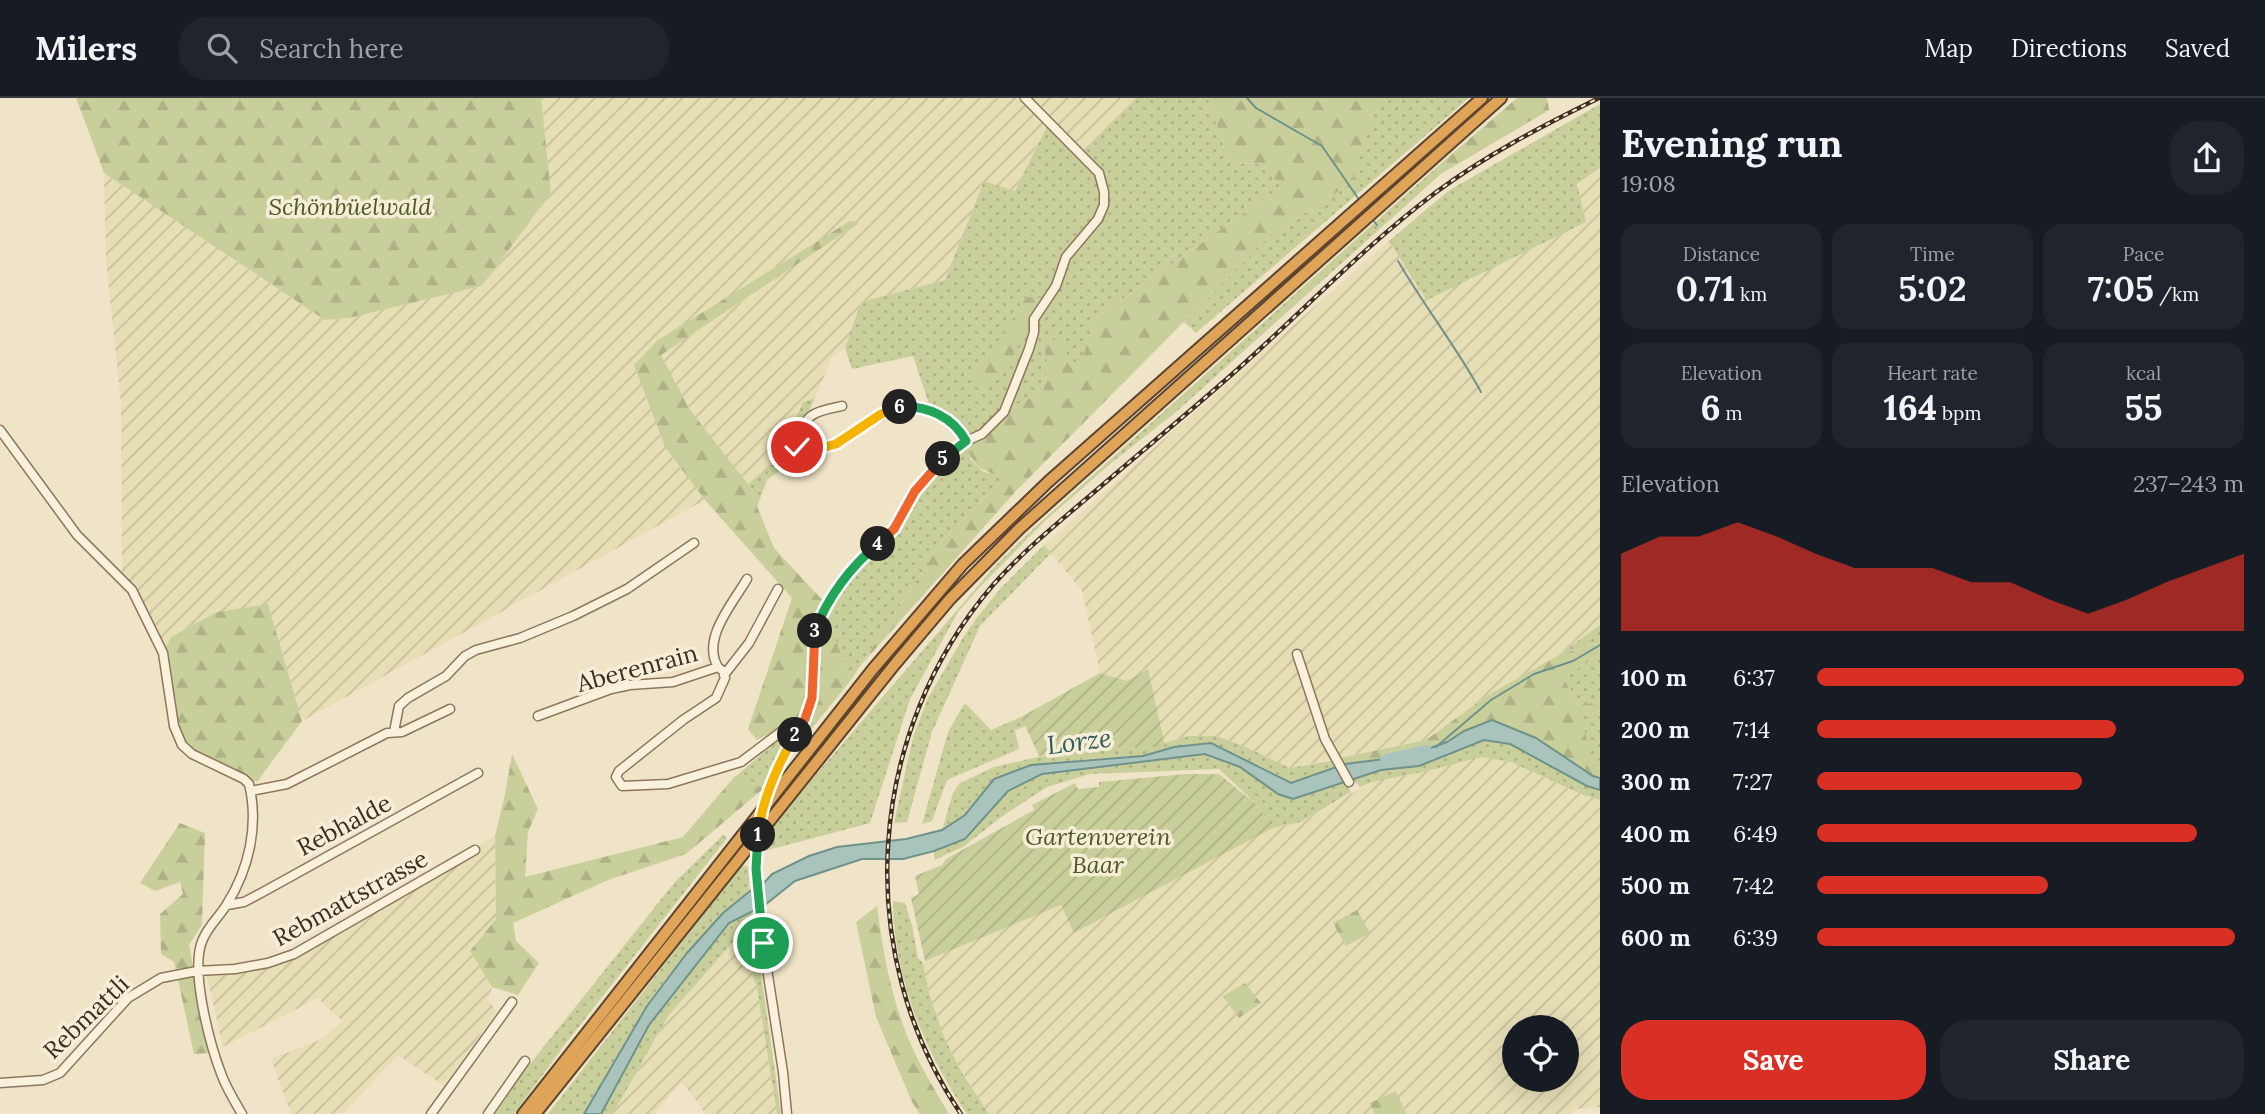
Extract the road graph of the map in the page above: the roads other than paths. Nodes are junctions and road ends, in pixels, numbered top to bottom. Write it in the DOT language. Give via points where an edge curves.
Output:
graph roads {
  1 [pos="1025,98"];
  2 [pos="1482,98"];
  3 [pos="1502,98"];
  4 [pos="842,406"];
  5 [pos="0,430"];
  6 [pos="966,441"];
  7 [pos="694,543"];
  8 [pos="747,579"];
  9 [pos="778,589"];
  10 [pos="1297,654"];
  11 [pos="718,667"];
  12 [pos="724,675"];
  13 [pos="450,709"];
  14 [pos="538,716"];
  15 [pos="394,732"];
  16 [pos="795,735"];
  17 [pos="478,773"];
  18 [pos="1349,782"];
  19 [pos="251,791"];
  20 [pos="475,850"];
  21 [pos="227,905"];
  22 [pos="197,971"];
  23 [pos="512,1002"];
  24 [pos="524,1060"];
  25 [pos="0,1083"];
  26 [pos="242,1114"];
  27 [pos="431,1114"];
  28 [pos="488,1114"];
  29 [pos="523,1114"];
  30 [pos="535,1114"];
  31 [pos="786,1114"];
  1 -- 6 [label="street" via="1099,173 1104,205 1066,257 1056,286 1034,319 1029,349 1004,412 982,434"];
  2 -- 29 [label="highway" via="1048,482 948,580"];
  3 -- 30 [label="highway" via="1020,528 950,599"];
  4 -- 6 [label="street" via="809,418 798,437 800,450 836,444 887,411 911,406 943,416"];
  5 -- 19 [label="street" via="77,535 132,590 163,653 174,726 182,745 244,779"];
  6 -- 16 [label="street" via="915,491 894,529 858,561 827,606 814,635 812,698"];
  7 -- 15 [label="street" via="627,589 573,616 465,656 446,676 400,706"];
  8 -- 11 [label="street" via="715,635 712,647"];
  9 -- 12 [label="street" via="749,643"];
  10 -- 18 [label="street" via="1325,739"];
  11 -- 12 [label="street, Aberenrain"];
  11 -- 14 [label="street, Aberenrain" via="673,682 611,690"];
  12 -- 16 [label="street, Aberenrain" via="716,698 619,771 616,777 622,786 668,784 741,762 782,731"];
  13 -- 15 [label="street"];
  15 -- 19 [label="street" via="287,784"];
  16 -- 31 [label="street, bridge" via="768,791 756,869"];
  17 -- 21 [label="street, Rebhalde" via="244,902"];
  19 -- 21 [label="street" via="250,853"];
  20 -- 22 [label="street, Rebmattstrasse" via="294,954 257,965"];
  21 -- 22 [label="street" via="202,940"];
  22 -- 25 [label="street, Rebmattli" via="161,978 128,998 60,1073 43,1080"];
  22 -- 26 [label="street" via="222,1075"];
  23 -- 27 [label="street"];
  24 -- 28 [label="street"];
}
